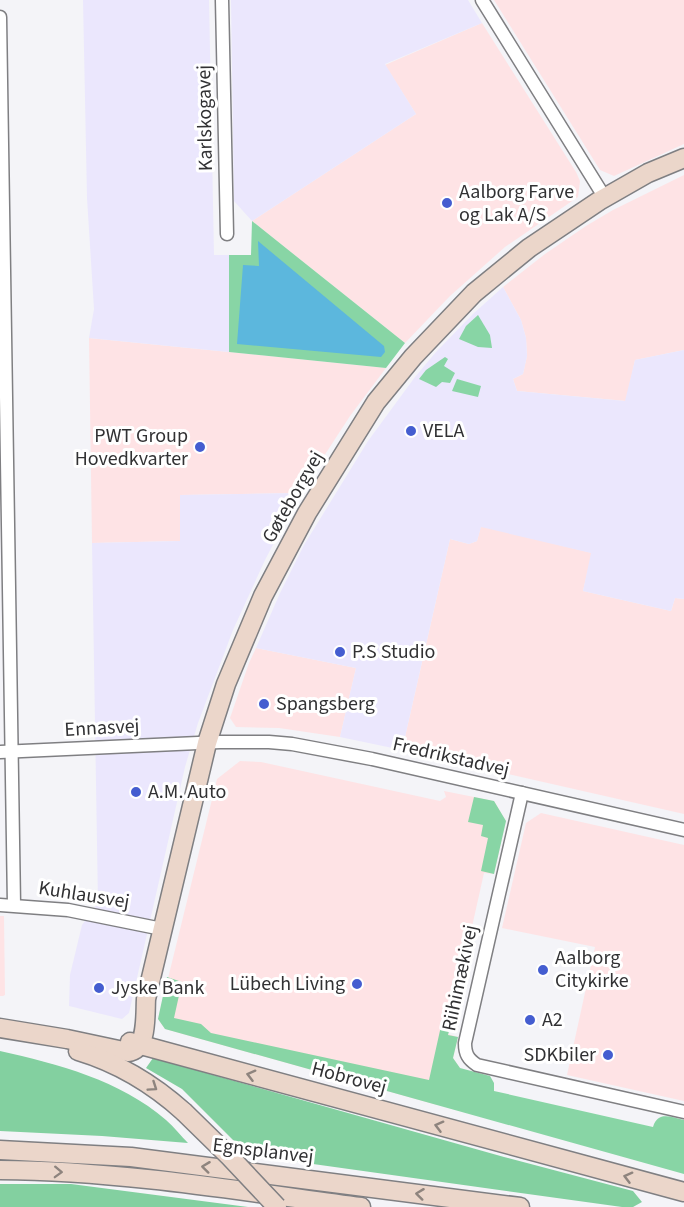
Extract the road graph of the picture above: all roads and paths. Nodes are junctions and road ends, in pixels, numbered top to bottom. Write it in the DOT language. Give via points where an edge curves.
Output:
graph roads {
  1 [pos="222,0"];
  2 [pos="482,0"];
  3 [pos="0,17"];
  4 [pos="1,108"];
  5 [pos="684,158"];
  6 [pos="605,198"];
  7 [pos="227,234"];
  8 [pos="2,277"];
  9 [pos="4,454"];
  10 [pos="5,603"];
  11 [pos="207,743"];
  12 [pos="6,752"];
  13 [pos="522,793"];
  14 [pos="684,830"];
  15 [pos="0,904"];
  16 [pos="14,905"];
  17 [pos="162,928"];
  18 [pos="0,1017"];
  19 [pos="0,1028"];
  20 [pos="0,1033"];
  21 [pos="129,1046"];
  22 [pos="124,1070"];
  23 [pos="684,1112"];
  24 [pos="0,1150"];
  25 [pos="0,1170"];
  26 [pos="684,1192"];
  27 [pos="277,1207"];
  28 [pos="361,1207"];
  29 [pos="520,1207"];
  1 -- 7 [label="street, Karlskogavej"];
  2 -- 6 [label="street"];
  3 -- 4 [label="street"];
  4 -- 8 [label="street"];
  5 -- 6 [label="main road, Gøteborgvej"];
  6 -- 11 [label="main road, Gøteborgvej" via="529,248 474,293 376,402 307,513 263,596 226,684"];
  8 -- 9 [label="street"];
  9 -- 10 [label="street"];
  10 -- 12 [label="street"];
  11 -- 12 [label="street, Ennasvej"];
  11 -- 13 [label="street, Fredrikstadvej" via="292,744"];
  11 -- 17 [label="main road, Gøteborgvej"];
  12 -- 16 [label="street"];
  13 -- 14 [label="street, Fredrikstadvej"];
  13 -- 23 [label="street, Riihimækivej" via="465,1053 477,1065"];
  15 -- 16 [label="street, Kuhlausvej"];
  16 -- 17 [label="street, Kuhlausvej" via="68,910"];
  17 -- 21 [label="main road, Gøteborgvej" via="146,999 144,1028"];
  18 -- 21 [label="main road, Hobrovej" via="59,1026"];
  19 -- 21 [label="main road"];
  20 -- 22 [label="main road" via="81,1053"];
  21 -- 22 [label="street"];
  26 -- 21 [label="main road, Hobrovej, one-way"];
  22 -- 27 [label="main road, one-way, bridge" via="165,1095 184,1112"];
  29 -- 24 [label="main road, Egnsplanvej, one-way" via="131,1157"];
  25 -- 28 [label="main road, Egnsplanvej, one-way" via="96,1173"];
}
